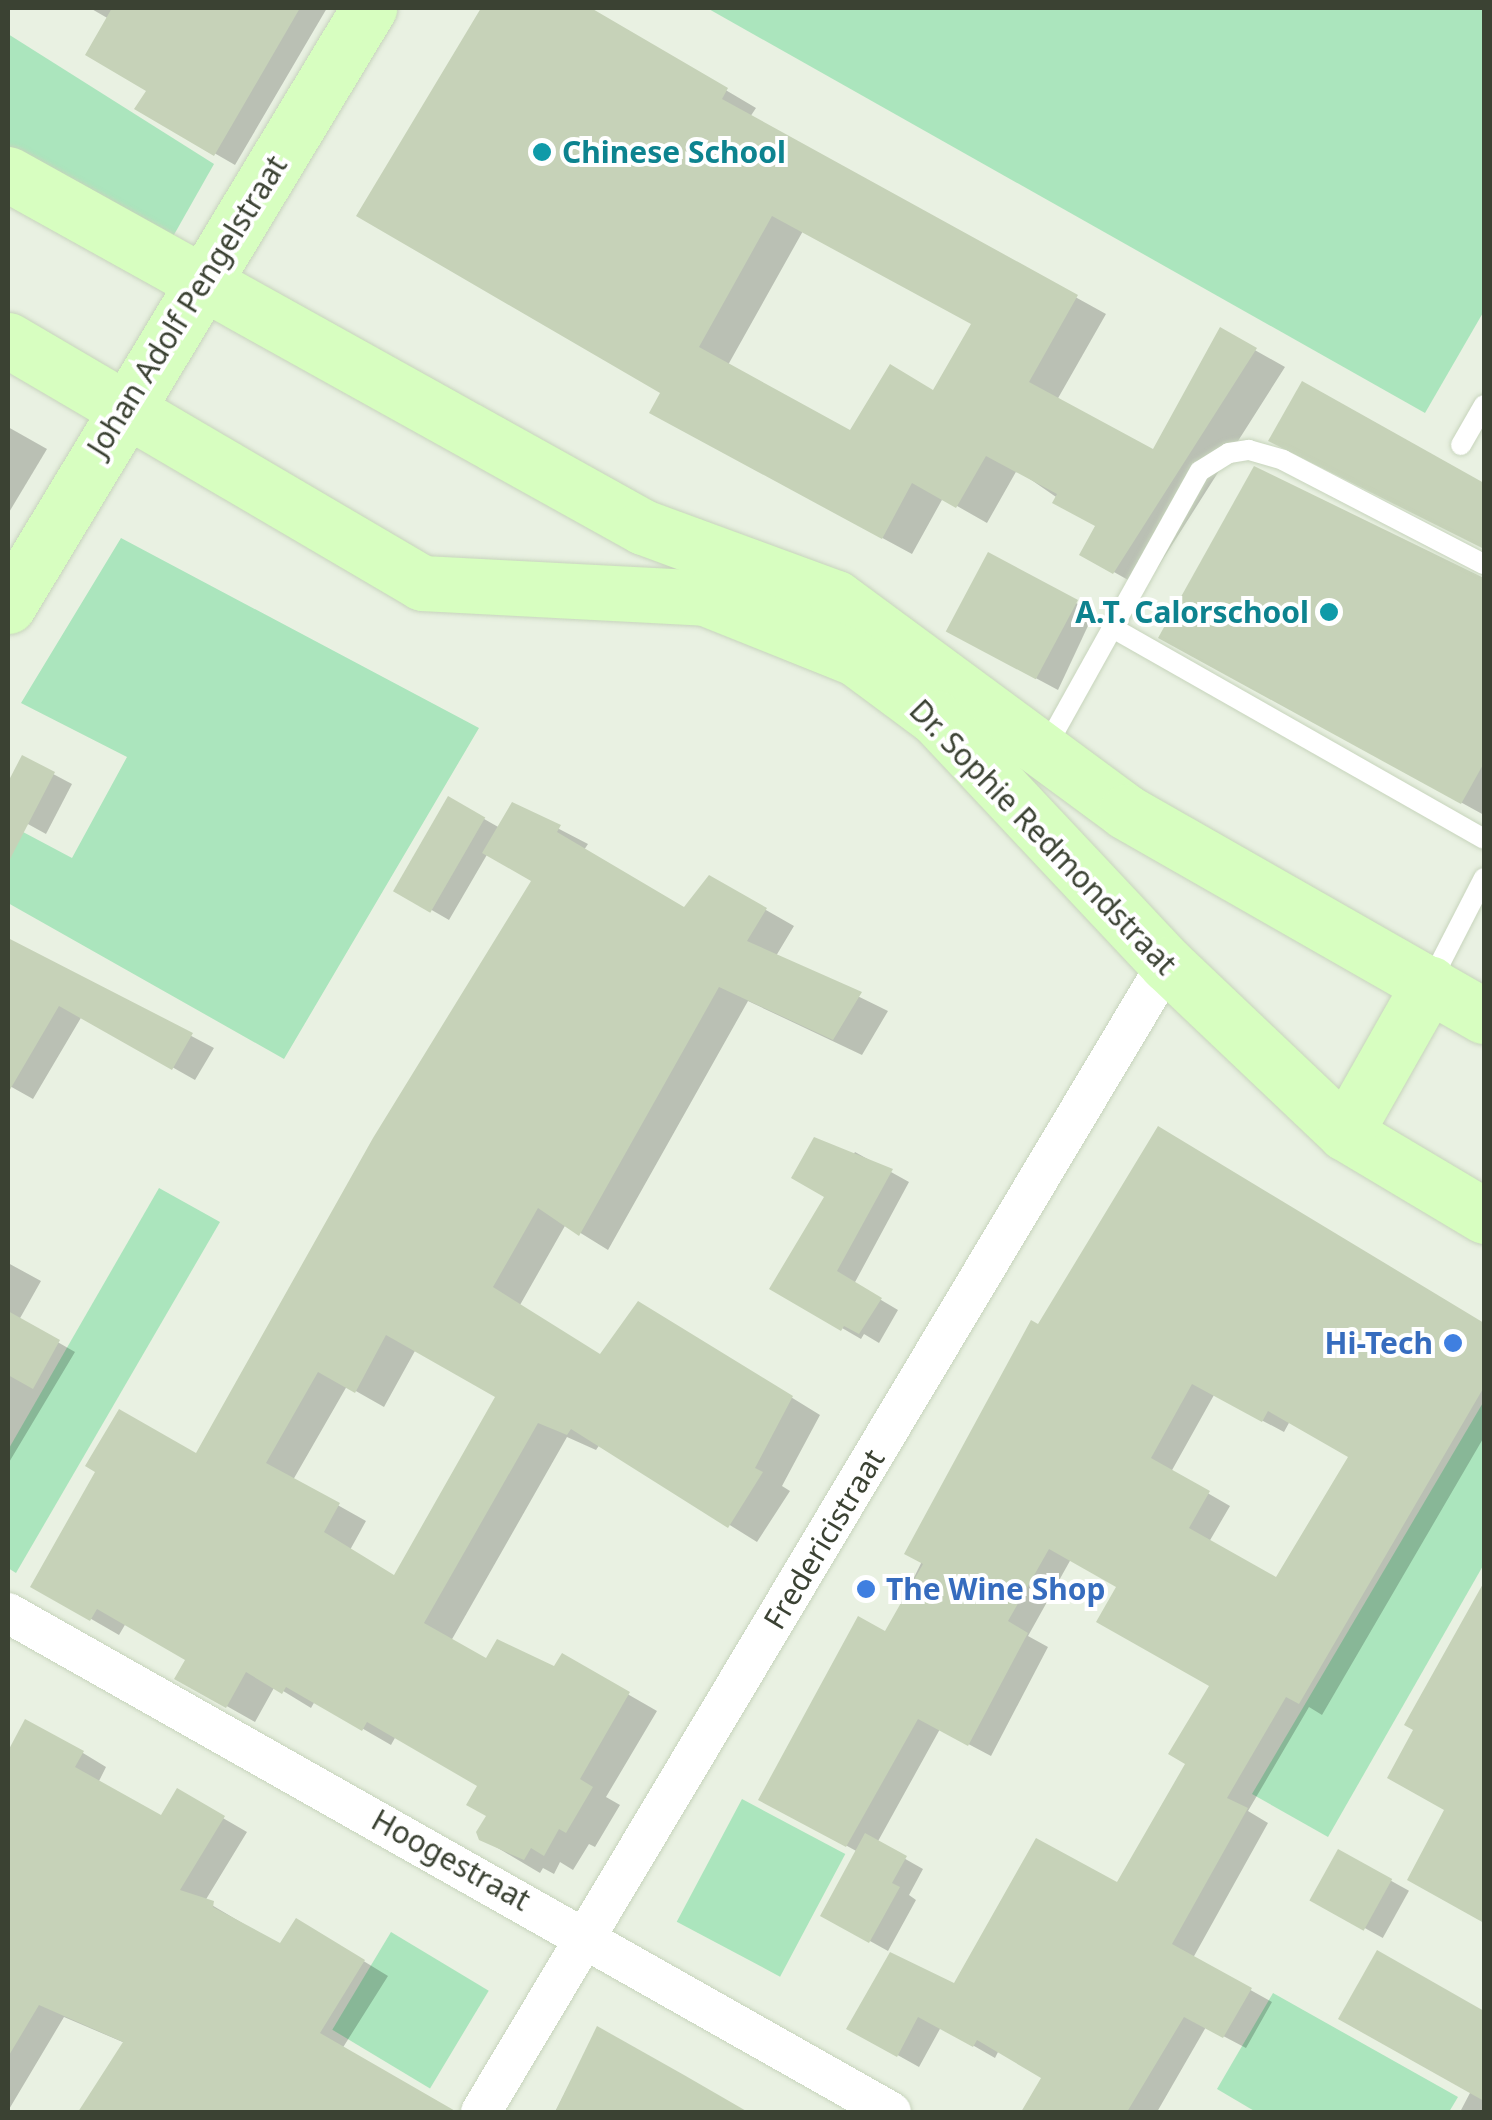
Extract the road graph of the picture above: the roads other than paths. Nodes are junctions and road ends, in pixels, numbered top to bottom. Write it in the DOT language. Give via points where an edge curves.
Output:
graph roads {
  1 [pos="369,8"];
  2 [pos="8,174"];
  3 [pos="204,282"];
  4 [pos="8,340"];
  5 [pos="1484,405"];
  6 [pos="124,407"];
  7 [pos="1462,445"];
  8 [pos="1484,564"];
  9 [pos="8,606"];
  10 [pos="1111,627"];
  11 [pos="1044,751"];
  12 [pos="1003,790"];
  13 [pos="1484,839"];
  14 [pos="1484,878"];
  15 [pos="1167,964"];
  16 [pos="1430,983"];
  17 [pos="1484,1016"];
  18 [pos="1345,1133"];
  19 [pos="1484,1216"];
  20 [pos="8,1613"];
  21 [pos="587,1936"];
  22 [pos="481,2112"];
  23 [pos="891,2112"];
  1 -- 3 [label="street, Johan Adolf Pengelstraat"];
  2 -- 3 [label="street, Dr. Sophie Redmondstraat"];
  3 -- 6 [label="street, Johan Adolf Pengelstraat"];
  3 -- 11 [label="street, Dr. Sophie Redmondstraat" via="643,527 836,598"];
  4 -- 6 [label="street, Dr. Sophie Redmondstraat"];
  5 -- 7 [label="lane"];
  6 -- 9 [label="street, Johan Adolf Pengelstraat"];
  6 -- 12 [label="street, Dr. Sophie Redmondstraat" via="422,582 705,598 856,658 936,718"];
  8 -- 10 [label="lane" via="1283,460 1248,450 1229,453 1200,471"];
  10 -- 11 [label="lane"];
  10 -- 13 [label="lane"];
  11 -- 12 [label="street"];
  11 -- 16 [label="street, Dr. Sophie Redmondstraat" via="1198,857"];
  12 -- 15 [label="street, Dr. Sophie Redmondstraat"];
  14 -- 16 [label="lane"];
  15 -- 18 [label="street, Dr. Sophie Redmondstraat"];
  15 -- 21 [label="street, Fredericistraat"];
  16 -- 17 [label="street, Dr. Sophie Redmondstraat"];
  16 -- 18 [label="street"];
  18 -- 19 [label="street, Dr. Sophie Redmondstraat"];
  20 -- 21 [label="street, Hoogestraat"];
  21 -- 22 [label="street, Fredericistraat"];
  21 -- 23 [label="street, Hoogestraat"];
}
